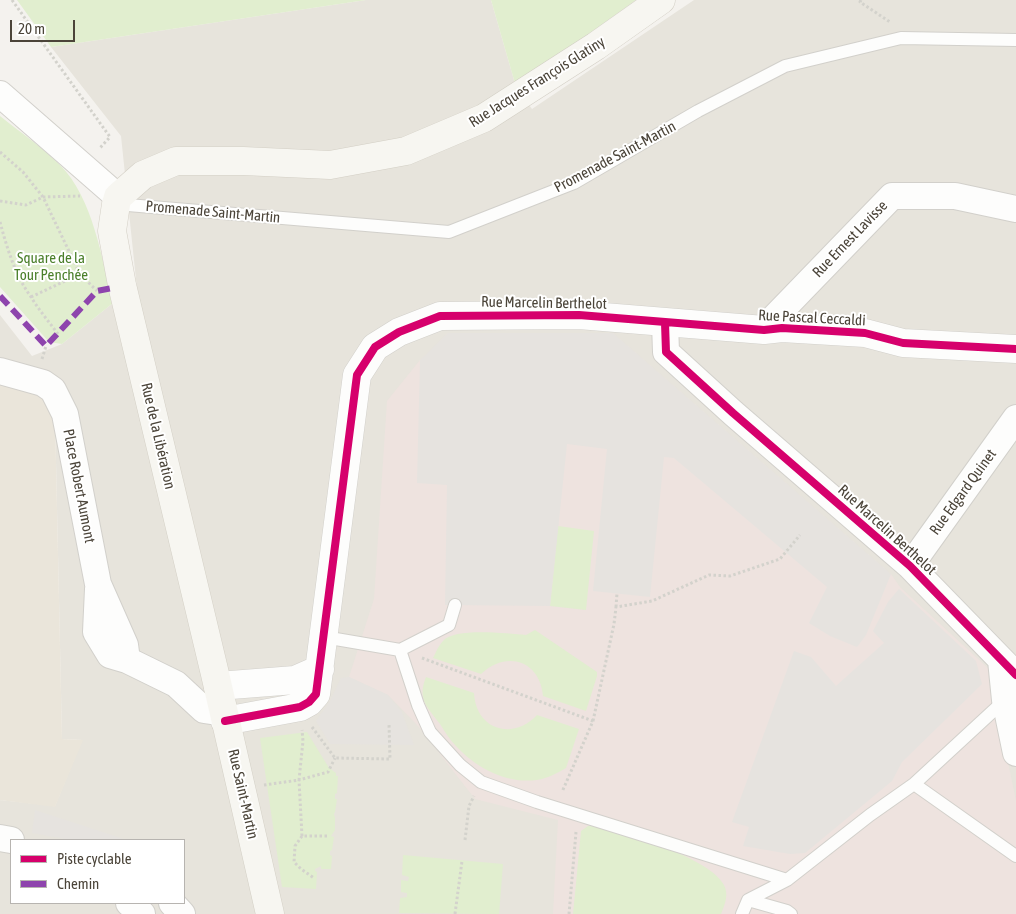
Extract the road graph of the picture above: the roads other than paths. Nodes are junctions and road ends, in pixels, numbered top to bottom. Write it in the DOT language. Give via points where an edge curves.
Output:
graph roads {
  1 [pos="661,0"];
  2 [pos="1016,40"];
  3 [pos="0,94"];
  4 [pos="115,197"];
  5 [pos="1016,209"];
  6 [pos="665,323"];
  7 [pos="764,330"];
  8 [pos="1016,348"];
  9 [pos="0,371"];
  10 [pos="1016,418"];
  11 [pos="910,566"];
  12 [pos="455,605"];
  13 [pos="324,636"];
  14 [pos="400,650"];
  15 [pos="1009,667"];
  16 [pos="217,680"];
  17 [pos="176,684"];
  18 [pos="322,688"];
  19 [pos="1010,695"];
  20 [pos="225,717"];
  21 [pos="1016,753"];
  22 [pos="914,784"];
  23 [pos="1016,856"];
  24 [pos="788,880"];
  25 [pos="748,900"];
  26 [pos="130,904"];
  27 [pos="173,904"];
  28 [pos="142,914"];
  29 [pos="182,914"];
  30 [pos="270,914"];
  31 [pos="742,914"];
  32 [pos="791,914"];
  1 -- 4 [label="main road, Rue Jacques François Glatiny" via="484,118 406,152 330,165 176,161 143,175"];
  2 -- 4 [label="lane, Promenade Saint-Martin" via="902,38 785,66 698,111 574,183 449,232"];
  3 -- 4 [label="street"];
  4 -- 16 [label="main road, Rue de la Libération" via="112,230 122,285"];
  5 -- 7 [label="street, Rue Ernest Lavisse" via="955,196 892,196"];
  6 -- 7 [label="street, Rue Pascal Ceccaldi"];
  6 -- 11 [label="street, Rue Marcelin Berthelot" via="666,352"];
  6 -- 13 [label="street, Rue Marcelin Berthelot" via="578,315 440,316 399,332 375,347 357,375"];
  7 -- 8 [label="street, Rue Pascal Ceccaldi" via="782,328 865,333 903,343"];
  9 -- 17 [label="street, Place Robert Aumont" via="42,383 53,390 65,414 98,584 96,632 110,655"];
  10 -- 11 [label="street, Rue Edgard Quinet"];
  11 -- 15 [label="street, Rue Marcelin Berthelot"];
  12 -- 14 [label="lane" via="449,625"];
  13 -- 14 [label="lane"];
  13 -- 18 [label="street, Rue Marcelin Berthelot"];
  14 -- 24 [label="lane" via="430,732 460,765 481,782"];
  15 -- 19 [label="street, Rue Marcelin Berthelot"];
  16 -- 17 [label="street"];
  16 -- 18 [label="street" via="295,680"];
  16 -- 20 [label="main road, Rue Saint-Martin"];
  17 -- 20 [label="street" via="204,710"];
  18 -- 20 [label="street" via="310,702 300,707"];
  19 -- 21 [label="street, Rue Marcelin Berthelot"];
  19 -- 22 [label="lane"];
  20 -- 30 [label="main road, Rue Saint-Martin"];
  22 -- 23 [label="lane"];
  22 -- 24 [label="lane"];
  24 -- 25 [label="lane"];
  25 -- 31 [label="lane"];
  25 -- 32 [label="lane"];
  26 -- 28 [label="street"];
  27 -- 29 [label="street"];
}
